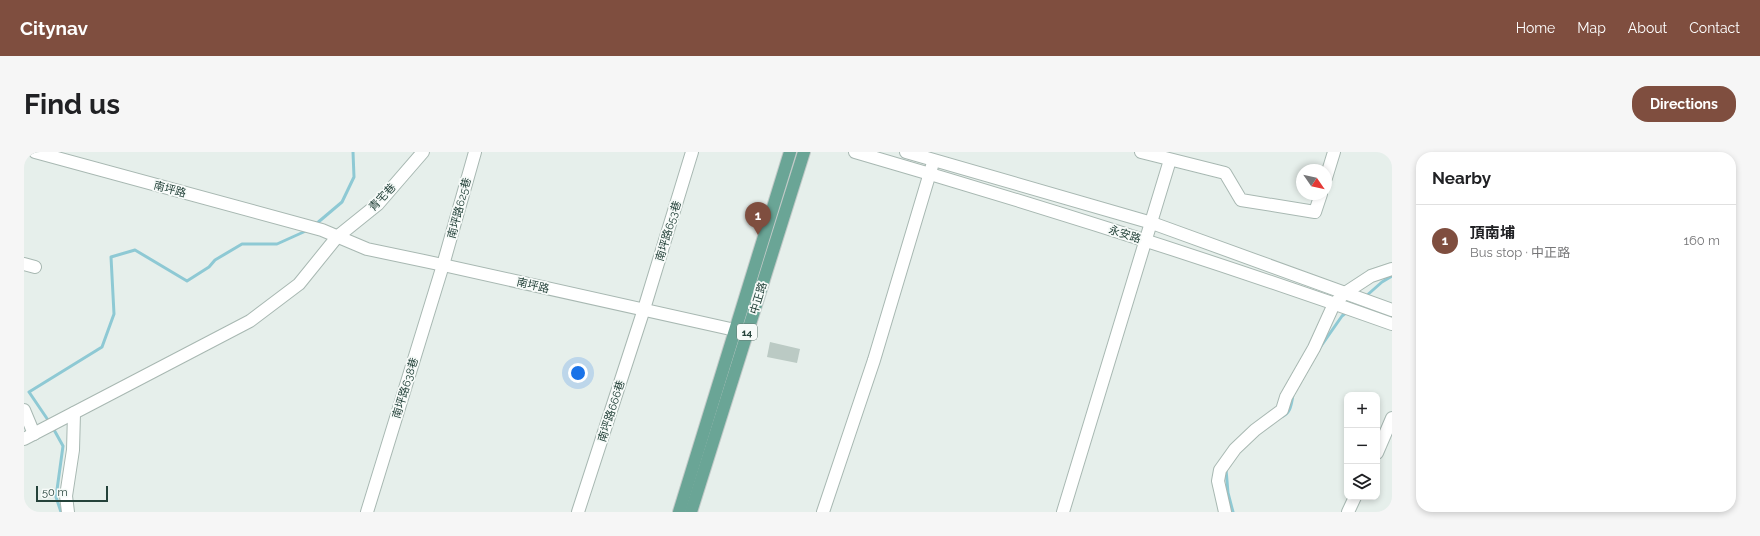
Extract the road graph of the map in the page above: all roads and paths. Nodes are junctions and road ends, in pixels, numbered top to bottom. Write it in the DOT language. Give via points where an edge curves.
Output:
graph roads {
  1 [pos="35,152"];
  2 [pos="424,152"];
  3 [pos="475,152"];
  4 [pos="692,152"];
  5 [pos="790,152"];
  6 [pos="804,152"];
  7 [pos="855,152"];
  8 [pos="906,152"];
  9 [pos="1141,152"];
  10 [pos="1334,152"];
  11 [pos="936,156"];
  12 [pos="1178,158"];
  13 [pos="1330,164"];
  14 [pos="930,174"];
  15 [pos="1319,200"];
  16 [pos="1152,222"];
  17 [pos="337,237"];
  18 [pos="1146,241"];
  19 [pos="443,264"];
  20 [pos="1392,269"];
  21 [pos="1345,293"];
  22 [pos="1334,304"];
  23 [pos="644,309"];
  24 [pos="1392,310"];
  25 [pos="1392,324"];
  26 [pos="742,332"];
  27 [pos="24,410"];
  28 [pos="74,413"];
  29 [pos="1392,418"];
  30 [pos="29,436"];
  31 [pos="1380,446"];
  32 [pos="1354,500"];
  33 [pos="68,512"];
  34 [pos="367,512"];
  35 [pos="578,512"];
  36 [pos="679,512"];
  37 [pos="691,512"];
  38 [pos="823,512"];
  39 [pos="1063,512"];
  40 [pos="1225,512"];
  41 [pos="1348,512"];
  1 -- 17 [label="street, 南坪路" via="322,230"];
  2 -- 17 [label="street, 青宅巷" via="378,204"];
  3 -- 19 [label="street, 南坪路625巷"];
  4 -- 23 [label="street, 南坪路653巷"];
  5 -- 26 [label="main road, 中正路 / 14"];
  6 -- 26 [label="main road, 中正路 / 14"];
  7 -- 14 [label="street, 永安路"];
  8 -- 11 [label="street, 永安路"];
  9 -- 12 [label="street"];
  10 -- 13 [label="street"];
  11 -- 14 [label="street"];
  11 -- 16 [label="street, 永安路"];
  12 -- 15 [label="street" via="1224,173 1241,200 1315,212"];
  12 -- 16 [label="street"];
  14 -- 18 [label="street, 永安路"];
  14 -- 38 [label="street" via="874,360"];
  16 -- 18 [label="street"];
  16 -- 21 [label="street, 永安路"];
  17 -- 19 [label="street, 南坪路" via="367,249"];
  17 -- 28 [label="street, 青宅巷" via="299,284 250,321"];
  18 -- 22 [label="street, 永安路"];
  18 -- 39 [label="street"];
  19 -- 23 [label="street, 南坪路"];
  19 -- 34 [label="street, 南坪路638巷"];
  20 -- 21 [label="street" via="1371,276"];
  21 -- 22 [label="street"];
  21 -- 24 [label="street, 永安路"];
  22 -- 25 [label="street, 永安路"];
  22 -- 40 [label="street" via="1314,348 1286,397 1282,410 1240,444 1220,470 1218,481"];
  23 -- 26 [label="street, 南坪路"];
  23 -- 35 [label="street, 南坪路666巷"];
  26 -- 36 [label="main road, 中正路 / 14"];
  26 -- 37 [label="main road, 中正路 / 14"];
  27 -- 30 [label="street"];
  28 -- 30 [label="street, 青宅巷"];
  28 -- 33 [label="street" via="73,450 66,496"];
  29 -- 31 [label="street"];
  32 -- 41 [label="street"];
}
